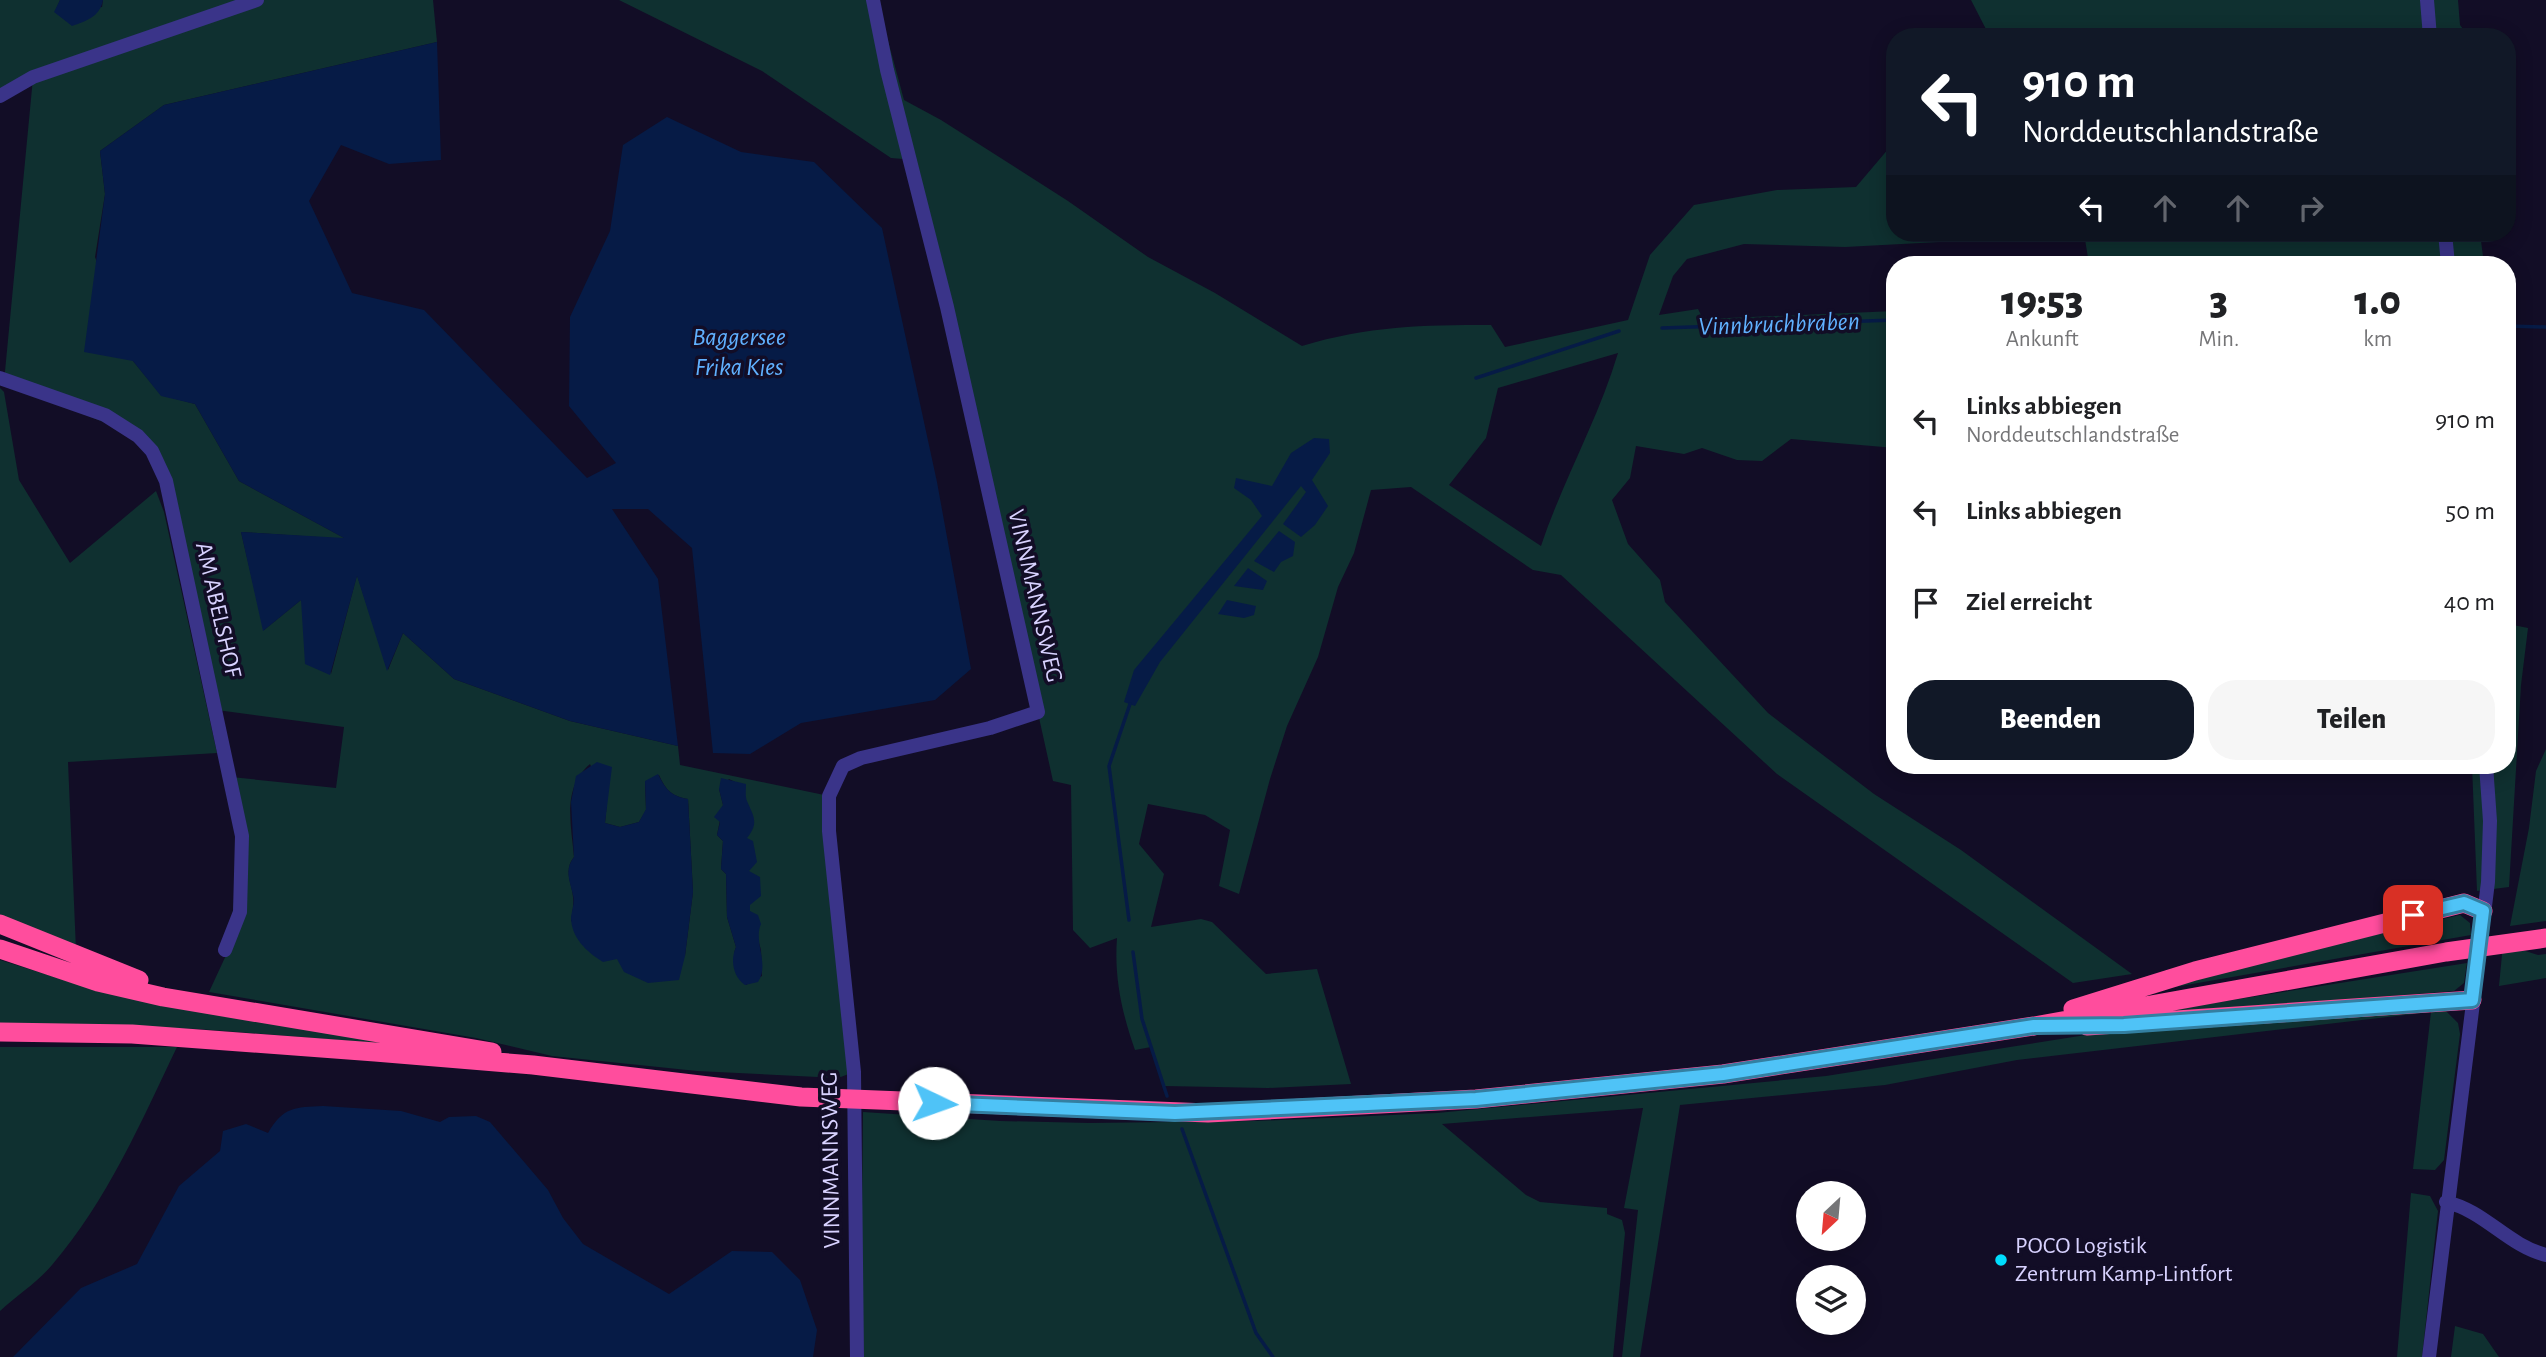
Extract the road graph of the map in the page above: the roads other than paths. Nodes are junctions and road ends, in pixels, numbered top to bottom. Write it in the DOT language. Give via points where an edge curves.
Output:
graph roads {
  1 [pos="257,0"];
  2 [pos="873,0"];
  3 [pos="2427,0"];
  4 [pos="2429,28"];
  5 [pos="0,96"];
  6 [pos="0,378"];
  7 [pos="2486,774"];
  8 [pos="2483,911"];
  9 [pos="0,924"];
  10 [pos="2540,938"];
  11 [pos="0,949"];
  12 [pos="225,950"];
  13 [pos="2472,1000"];
  14 [pos="248,1010"];
  15 [pos="2034,1026"];
  16 [pos="0,1031"];
  17 [pos="533,1065"];
  18 [pos="2446,1202"];
  19 [pos="2546,1255"];
  20 [pos="857,1357"];
  21 [pos="2429,1357"];
  1 -- 5 [label="street" via="33,77"];
  2 -- 20 [label="street, VINNMANNSWEG" via="1038,712 861,758 843,766 829,796 854,1072"];
  3 -- 4 [label="street"];
  6 -- 12 [label="street, AM ABELSHOF" via="105,415 145,443 166,481 242,836 240,912"];
  7 -- 8 [label="street" via="2490,853"];
  8 -- 13 [label="street"];
  8 -- 15 [label="highway" via="2464,903 2362,928 2113,995"];
  9 -- 14 [label="highway" via="144,982"];
  10 -- 15 [label="highway"];
  11 -- 14 [label="highway" via="98,982"];
  13 -- 15 [label="highway" via="2124,1025"];
  13 -- 18 [label="street"];
  14 -- 17 [label="highway" via="485,1050"];
  15 -- 17 [label="highway" via="1723,1074 1476,1099 1208,1113 801,1097"];
  16 -- 17 [label="highway" via="215,1039"];
  18 -- 19 [label="street" via="2471,1209 2516,1244"];
  18 -- 21 [label="street"];
}
